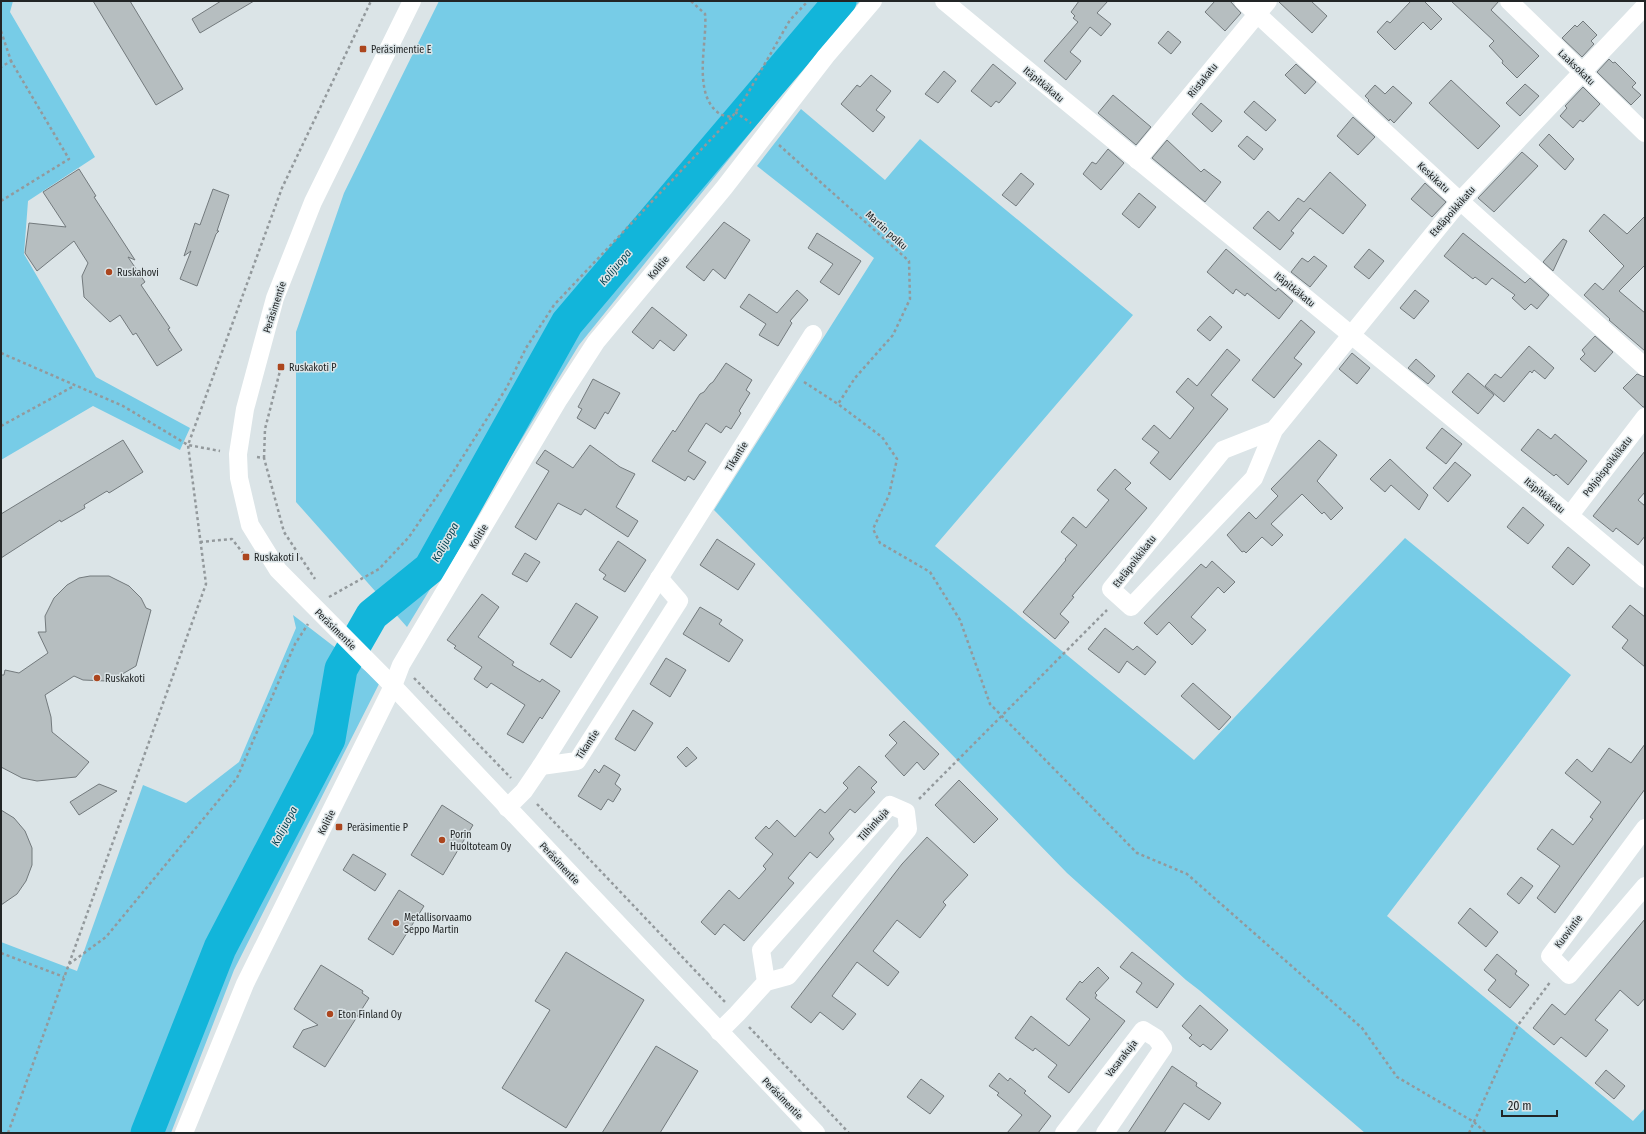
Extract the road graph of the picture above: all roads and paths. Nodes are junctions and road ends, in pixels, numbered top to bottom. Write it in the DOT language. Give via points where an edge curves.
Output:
graph roads {
  1 [pos="371,1"];
  2 [pos="412,1"];
  3 [pos="691,1"];
  4 [pos="808,1"];
  5 [pos="873,1"];
  6 [pos="944,1"];
  7 [pos="1243,1"];
  8 [pos="1510,1"];
  9 [pos="1645,6"];
  10 [pos="1262,7"];
  11 [pos="1,32"];
  12 [pos="10,61"];
  13 [pos="1,67"];
  14 [pos="1582,71"];
  15 [pos="732,117"];
  16 [pos="1645,133"];
  17 [pos="766,134"];
  18 [pos="1137,160"];
  19 [pos="1,200"];
  20 [pos="1460,201"];
  21 [pos="1351,333"];
  22 [pos="813,334"];
  23 [pos="1,353"];
  24 [pos="281,367"];
  25 [pos="1645,367"];
  26 [pos="789,372"];
  27 [pos="74,386"];
  28 [pos="838,404"];
  29 [pos="1645,417"];
  30 [pos="1,426"];
  31 [pos="1274,430"];
  32 [pos="188,445"];
  33 [pos="238,454"];
  34 [pos="264,458"];
  35 [pos="1570,515"];
  36 [pos="200,542"];
  37 [pos="246,557"];
  38 [pos="659,578"];
  39 [pos="1645,579"];
  40 [pos="319,585"];
  41 [pos="323,592"];
  42 [pos="1120,597"];
  43 [pos="322,604"];
  44 [pos="401,665"];
  45 [pos="393,686"];
  46 [pos="1002,715"];
  47 [pos="541,766"];
  48 [pos="524,791"];
  49 [pos="507,808"];
  50 [pos="906,812"];
  51 [pos="1645,828"];
  52 [pos="1645,886"];
  53 [pos="1,953"];
  54 [pos="69,964"];
  55 [pos="1561,967"];
  56 [pos="64,977"];
  57 [pos="766,982"];
  58 [pos="737,1014"];
  59 [pos="719,1032"];
  60 [pos="1474,1122"];
  61 [pos="8,1133"];
  62 [pos="184,1133"];
  63 [pos="816,1133"];
  64 [pos="849,1133"];
  65 [pos="1064,1133"];
  66 [pos="1105,1133"];
  67 [pos="1469,1133"];
  68 [pos="1486,1133"];
  1 -- 32 [label="path" via="282,188"];
  2 -- 33 [label="street, Peräsimentie" via="313,202 275,298 245,409"];
  3 -- 15 [label="path" via="705,14 707,28 701,68 709,101 720,114"];
  4 -- 15 [label="path" via="790,20"];
  5 -- 17 [label="street, Kolitie" via="826,56"];
  6 -- 18 [label="street, Itäpitkäkatu"];
  7 -- 10 [label="street, Keskikatu"];
  8 -- 14 [label="street, Laaksokatu"];
  9 -- 14 [label="street, Eteläpoikkikatu"];
  10 -- 18 [label="street, Riistakatu"];
  10 -- 20 [label="street, Keskikatu"];
  11 -- 12 [label="path"];
  12 -- 13 [label="path"];
  12 -- 19 [label="path" via="69,159"];
  14 -- 16 [label="street, Laaksokatu"];
  14 -- 20 [label="street, Eteläpoikkikatu"];
  15 -- 43 [label="path" via="554,305 526,348 507,387 409,537 379,569"];
  17 -- 28 [label="path, Martin polku" via="908,261 910,299 893,335 855,378"];
  17 -- 44 [label="street, Kolitie" via="596,342 558,399"];
  18 -- 21 [label="street, Itäpitkäkatu"];
  20 -- 21 [label="street, Eteläpoikkikatu"];
  20 -- 25 [label="street, Keskikatu"];
  21 -- 31 [label="street, Eteläpoikkikatu"];
  21 -- 35 [label="street, Itäpitkäkatu"];
  22 -- 26 [label="street, Tikantie"];
  23 -- 27 [label="path"];
  24 -- 34 [label="path" via="265,429"];
  26 -- 28 [label="path"];
  26 -- 38 [label="street, Tikantie"];
  27 -- 30 [label="path"];
  27 -- 32 [label="path" via="123,406"];
  28 -- 46 [label="path" via="882,437 897,459 888,495 873,529 880,543 930,572 960,620 990,704"];
  29 -- 35 [label="street, Pohjoispoikkikatu"];
  31 -- 42 [label="street, Eteläpoikkikatu" via="1254,478 1131,607"];
  31 -- 42 [label="street, Eteläpoikkikatu" via="1223,450 1111,589"];
  32 -- 33 [label="path"];
  32 -- 36 [label="path"];
  33 -- 34 [label="path"];
  33 -- 43 [label="street, Peräsimentie" via="239,478 250,525 278,570"];
  34 -- 40 [label="path" via="284,532"];
  35 -- 39 [label="street, Itäpitkäkatu"];
  36 -- 37 [label="path" via="232,539"];
  36 -- 54 [label="path" via="206,584"];
  38 -- 47 [label="street, Tikantie"];
  38 -- 47 [label="street, Tikantie" via="679,601 577,761"];
  41 -- 43 [label="path"];
  42 -- 46 [label="path"];
  43 -- 45 [label="street, Peräsimentie" via="332,626"];
  43 -- 54 [label="path" via="295,644 237,778 106,938"];
  44 -- 45 [label="street, Kolitie"];
  44 -- 48 [label="path"];
  45 -- 49 [label="street, Peräsimentie"];
  45 -- 62 [label="street, Kolitie" via="245,984"];
  46 -- 50 [label="path"];
  46 -- 60 [label="path" via="1137,853 1187,874 1362,1028 1397,1077"];
  47 -- 48 [label="street, Tikantie"];
  48 -- 49 [label="street, Tikantie"];
  48 -- 58 [label="path"];
  49 -- 59 [label="street, Peräsimentie"];
  50 -- 57 [label="street, Tilhinkuja" via="908,829 788,976"];
  50 -- 57 [label="street, Tilhinkuja" via="890,805 761,950"];
  51 -- 55 [label="street, Kuovintie" via="1550,956"];
  52 -- 55 [label="street" via="1570,975"];
  53 -- 56 [label="path"];
  54 -- 56 [label="path"];
  55 -- 60 [label="path" via="1518,1025"];
  56 -- 61 [label="path"];
  57 -- 58 [label="street"];
  58 -- 59 [label="street"];
  58 -- 64 [label="path"];
  59 -- 63 [label="street, Peräsimentie"];
  60 -- 67 [label="path"];
  60 -- 68 [label="path"];
  65 -- 66 [label="street, Vasarakuja" via="1143,1030 1156,1038 1163,1048"];
}
